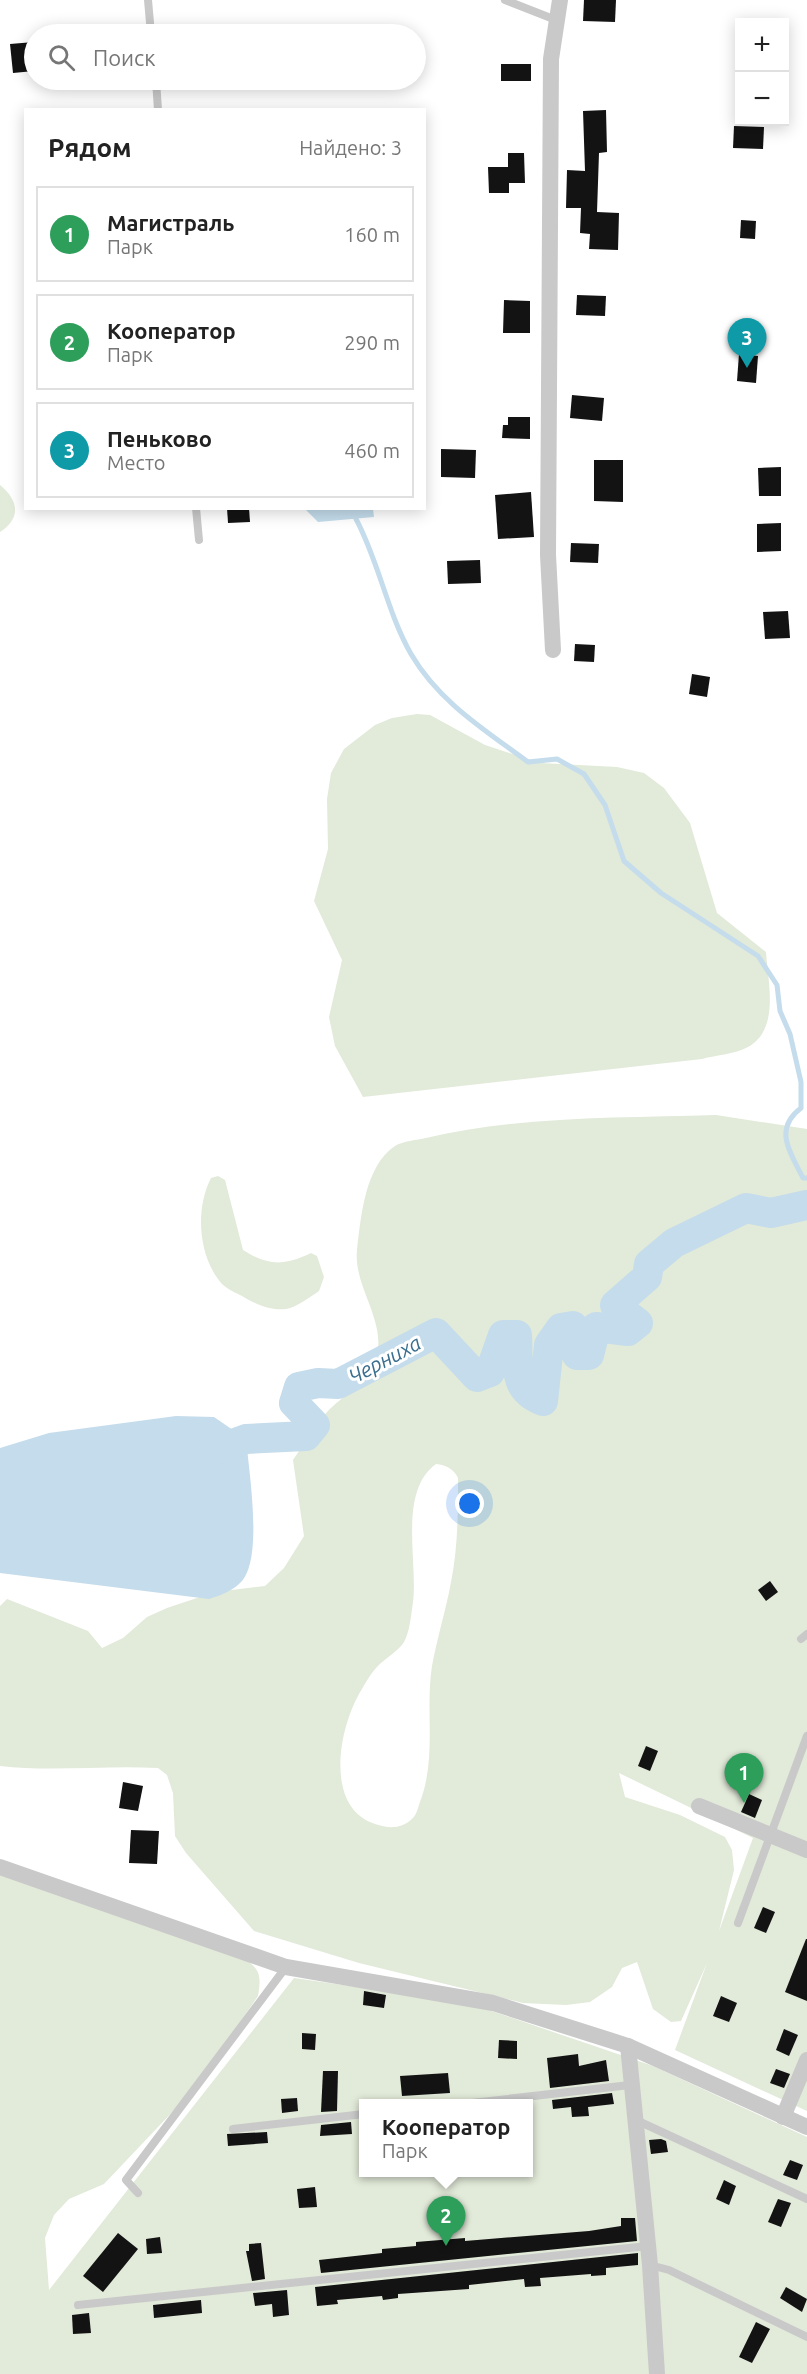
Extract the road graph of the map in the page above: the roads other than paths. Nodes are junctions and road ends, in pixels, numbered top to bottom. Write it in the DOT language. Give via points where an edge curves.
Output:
graph roads {
  1 [pos="148,0"];
  2 [pos="505,0"];
  3 [pos="560,0"];
  4 [pos="556,20"];
  5 [pos="150,24"];
  6 [pos="157,90"];
  7 [pos="159,108"];
  8 [pos="196,510"];
  9 [pos="199,540"];
  10 [pos="553,650"];
  11 [pos="807,1736"];
  12 [pos="699,1806"];
  13 [pos="770,1834"];
  14 [pos="807,1850"];
  15 [pos="0,1867"];
  16 [pos="738,1923"];
  17 [pos="286,1968"];
  18 [pos="628,2046"];
  19 [pos="807,2060"];
  20 [pos="630,2085"];
  21 [pos="500,2099"];
  22 [pos="359,2114"];
  23 [pos="783,2116"];
  24 [pos="635,2120"];
  25 [pos="807,2127"];
  26 [pos="233,2129"];
  27 [pos="138,2193"];
  28 [pos="807,2199"];
  29 [pos="648,2247"];
  30 [pos="650,2265"];
  31 [pos="78,2305"];
  32 [pos="807,2337"];
  33 [pos="657,2374"];
  1 -- 5 [label="lane"];
  2 -- 4 [label="lane"];
  3 -- 4 [label="street"];
  4 -- 10 [label="street" via="551,59 548,543"];
  6 -- 7 [label="lane"];
  8 -- 9 [label="lane"];
  11 -- 13 [label="lane"];
  12 -- 13 [label="street"];
  13 -- 14 [label="street"];
  13 -- 16 [label="lane"];
  15 -- 17 [label="street"];
  17 -- 18 [label="street" via="493,2003"];
  17 -- 27 [label="lane" via="126,2180"];
  18 -- 20 [label="street"];
  18 -- 23 [label="street"];
  19 -- 23 [label="street"];
  20 -- 21 [label="lane"];
  20 -- 24 [label="street"];
  22 -- 26 [label="lane"];
  23 -- 25 [label="street"];
  24 -- 28 [label="lane"];
  24 -- 29 [label="street"];
  29 -- 30 [label="street"];
  29 -- 31 [label="lane"];
  30 -- 32 [label="lane" via="669,2270"];
  30 -- 33 [label="street"];
}
